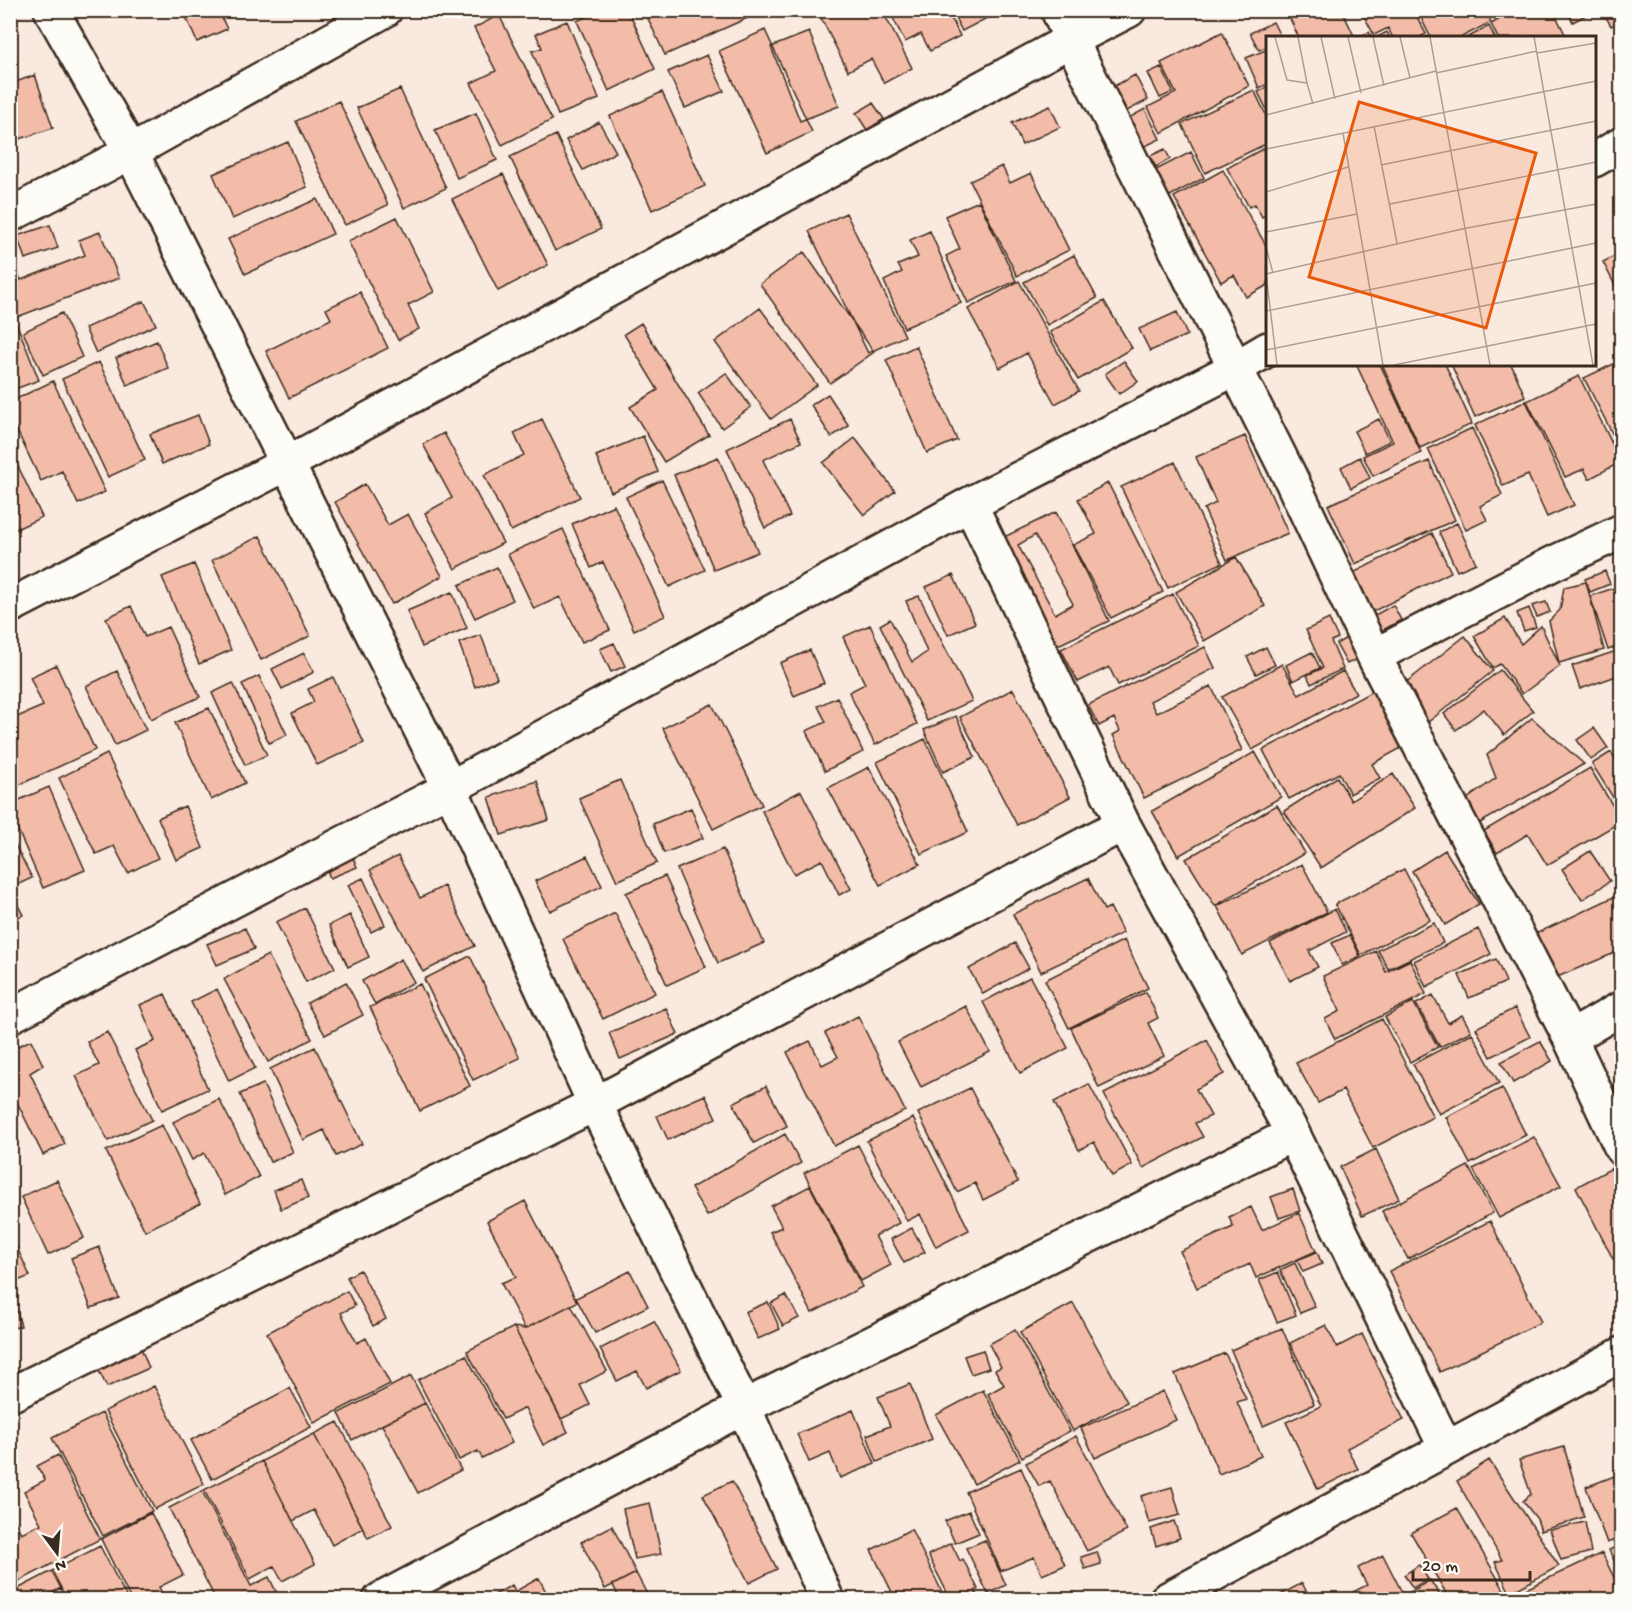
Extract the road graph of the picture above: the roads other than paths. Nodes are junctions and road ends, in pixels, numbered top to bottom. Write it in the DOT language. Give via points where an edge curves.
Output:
graph roads {
  1 [pos="51,10"];
  2 [pos="386,10"];
  3 [pos="1058,10"];
  4 [pos="1129,10"];
  5 [pos="1071,40"];
  6 [pos="1622,144"];
  7 [pos="131,152"];
  8 [pos="1596,158"];
  9 [pos="10,215"];
  10 [pos="1266,350"];
  11 [pos="1234,369"];
  12 [pos="288,463"];
  13 [pos="970,504"];
  14 [pos="1622,531"];
  15 [pos="10,606"];
  16 [pos="1374,656"];
  17 [pos="450,788"];
  18 [pos="1123,824"];
  19 [pos="1622,1008"];
  20 [pos="10,1016"];
  21 [pos="1570,1038"];
  22 [pos="595,1104"];
  23 [pos="1293,1134"];
  24 [pos="1622,1149"];
  25 [pos="1622,1354"];
  26 [pos="10,1395"];
  27 [pos="744,1407"];
  28 [pos="1446,1448"];
  29 [pos="380,1599"];
  30 [pos="827,1599"];
  31 [pos="1166,1599"];
  1 -- 7 [label="street"];
  2 -- 7 [label="street"];
  3 -- 5 [label="street"];
  4 -- 5 [label="street"];
  5 -- 11 [label="street"];
  5 -- 12 [label="street"];
  6 -- 8 [label="street"];
  7 -- 9 [label="street"];
  7 -- 12 [label="street"];
  10 -- 11 [label="street"];
  11 -- 13 [label="street"];
  11 -- 16 [label="street"];
  12 -- 15 [label="street"];
  12 -- 17 [label="street"];
  13 -- 17 [label="street"];
  13 -- 18 [label="street"];
  14 -- 16 [label="street"];
  16 -- 21 [label="street"];
  17 -- 20 [label="street"];
  17 -- 22 [label="street"];
  18 -- 22 [label="street"];
  18 -- 23 [label="street"];
  19 -- 21 [label="street"];
  21 -- 24 [label="street"];
  22 -- 26 [label="street"];
  22 -- 27 [label="street"];
  23 -- 27 [label="street"];
  23 -- 28 [label="street"];
  25 -- 28 [label="street"];
  27 -- 29 [label="street"];
  27 -- 30 [label="street"];
  28 -- 31 [label="street"];
}
